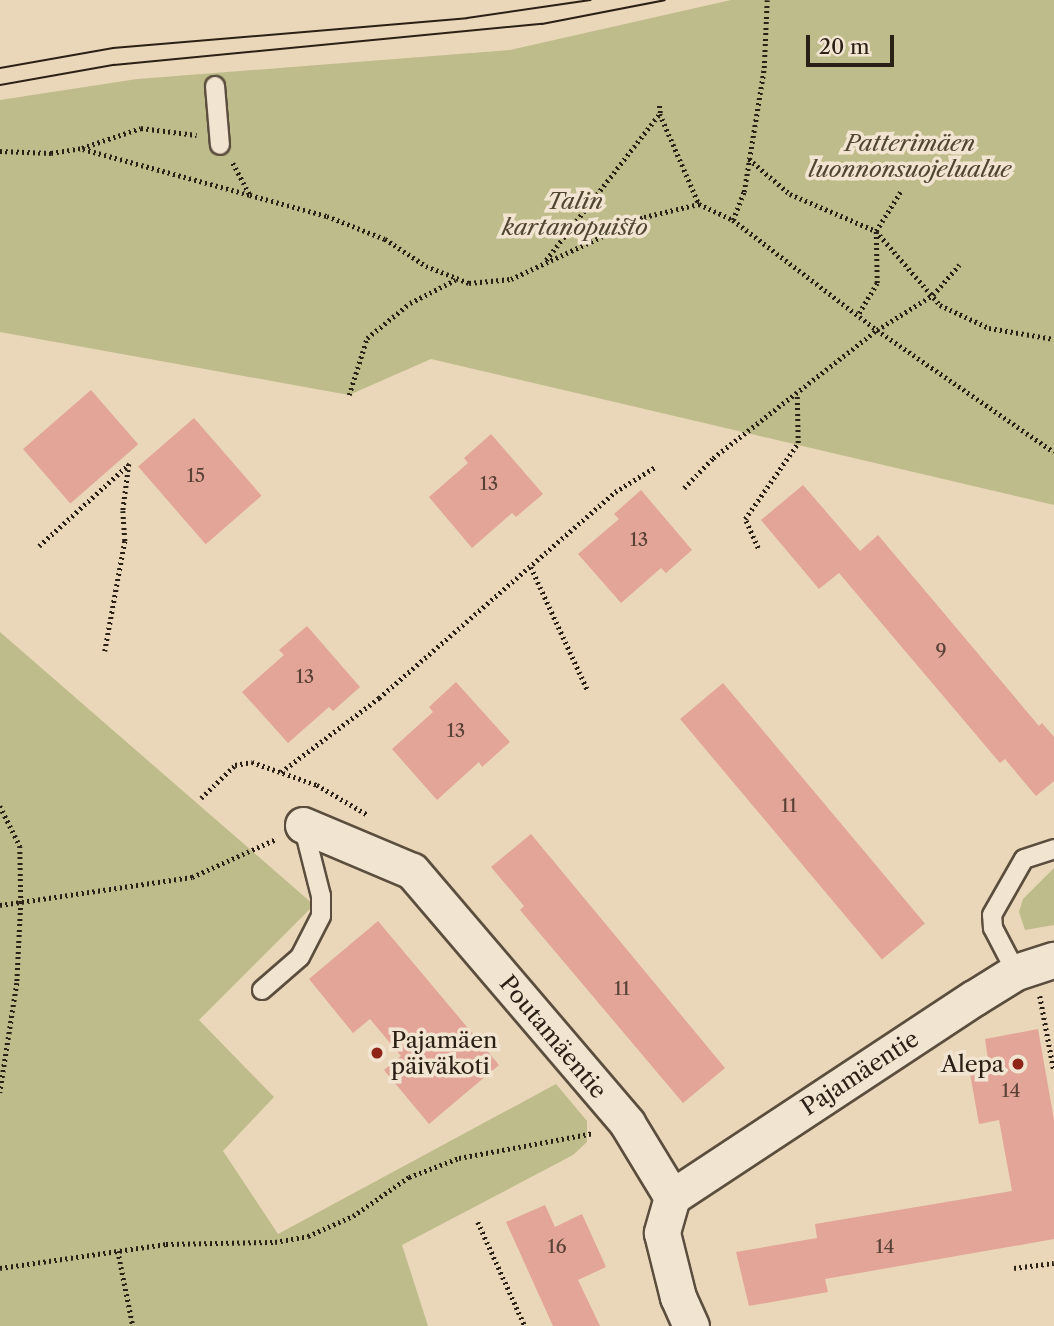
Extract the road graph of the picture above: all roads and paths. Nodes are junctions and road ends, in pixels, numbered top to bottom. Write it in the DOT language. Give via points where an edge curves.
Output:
graph roads {
  1 [pos="767,0"];
  2 [pos="215,86"];
  3 [pos="659,104"];
  4 [pos="660,113"];
  5 [pos="220,145"];
  6 [pos="82,148"];
  7 [pos="0,151"];
  8 [pos="749,159"];
  9 [pos="901,191"];
  10 [pos="250,195"];
  11 [pos="699,204"];
  12 [pos="733,220"];
  13 [pos="876,231"];
  14 [pos="544,264"];
  15 [pos="959,265"];
  16 [pos="456,279"];
  17 [pos="933,295"];
  18 [pos="859,313"];
  19 [pos="877,330"];
  20 [pos="1054,339"];
  21 [pos="797,393"];
  22 [pos="349,394"];
  23 [pos="1054,452"];
  24 [pos="655,467"];
  25 [pos="684,488"];
  26 [pos="39,546"];
  27 [pos="758,548"];
  28 [pos="531,567"];
  29 [pos="105,652"];
  30 [pos="588,691"];
  31 [pos="281,772"];
  32 [pos="0,806"];
  33 [pos="303,825"];
  34 [pos="1054,849"];
  35 [pos="21,902"];
  36 [pos="0,905"];
  37 [pos="1054,960"];
  38 [pos="1028,984"];
  39 [pos="262,990"];
  40 [pos="1054,1042"];
  41 [pos="1049,1047"];
  42 [pos="1054,1071"];
  43 [pos="0,1093"];
  44 [pos="596,1132"];
  45 [pos="671,1197"];
  46 [pos="478,1222"];
  47 [pos="118,1251"];
  48 [pos="1054,1263"];
  49 [pos="0,1268"];
  50 [pos="1014,1268"];
  51 [pos="133,1326"];
  52 [pos="525,1326"];
  53 [pos="691,1326"];
  1 -- 8 [label="path" via="764,68"];
  2 -- 5 [label="lane"];
  3 -- 4 [label="path"];
  4 -- 11 [label="path"];
  4 -- 14 [label="path"];
  5 -- 6 [label="path" via="190,132 141,128"];
  5 -- 10 [label="path"];
  6 -- 7 [label="path" via="51,153"];
  6 -- 10 [label="path"];
  8 -- 12 [label="path" via="744,192"];
  8 -- 13 [label="path" via="790,194"];
  9 -- 13 [label="path"];
  10 -- 16 [label="path" via="327,216 384,239"];
  11 -- 12 [label="path"];
  11 -- 14 [label="path" via="654,213"];
  12 -- 18 [label="path"];
  13 -- 17 [label="path"];
  13 -- 18 [label="path" via="877,283"];
  14 -- 16 [label="path" via="511,279 469,283"];
  15 -- 17 [label="path"];
  16 -- 22 [label="path" via="410,303 367,338"];
  17 -- 19 [label="path"];
  17 -- 20 [label="path" via="940,305 989,328"];
  18 -- 19 [label="path"];
  19 -- 21 [label="path"];
  19 -- 23 [label="path"];
  21 -- 25 [label="path" via="713,457"];
  21 -- 27 [label="path" via="798,443 745,519"];
  24 -- 28 [label="path" via="615,492"];
  26 -- 29 [label="path" via="129,464 123,511 125,541"];
  28 -- 30 [label="path"];
  28 -- 31 [label="path" via="379,698"];
  32 -- 35 [label="path" via="20,846"];
  33 -- 35 [label="path" via="192,877"];
  33 -- 39 [label="lane" via="321,896 321,916 300,957"];
  33 -- 45 [label="street, Poutamäentie" via="412,872 627,1124"];
  34 -- 38 [label="lane" via="1024,859 992,915 993,928"];
  35 -- 36 [label="path"];
  35 -- 43 [label="path" via="18,983"];
  37 -- 38 [label="street, Pajamäentie"];
  38 -- 41 [label="path"];
  38 -- 45 [label="street, Pajamäentie"];
  40 -- 41 [label="path"];
  41 -- 42 [label="path"];
  44 -- 47 [label="path" via="459,1158 409,1177 353,1216 308,1236"];
  45 -- 53 [label="street" via="662,1233 678,1297"];
  46 -- 52 [label="path"];
  47 -- 49 [label="path"];
  47 -- 51 [label="path"];
  48 -- 50 [label="path"];
}
